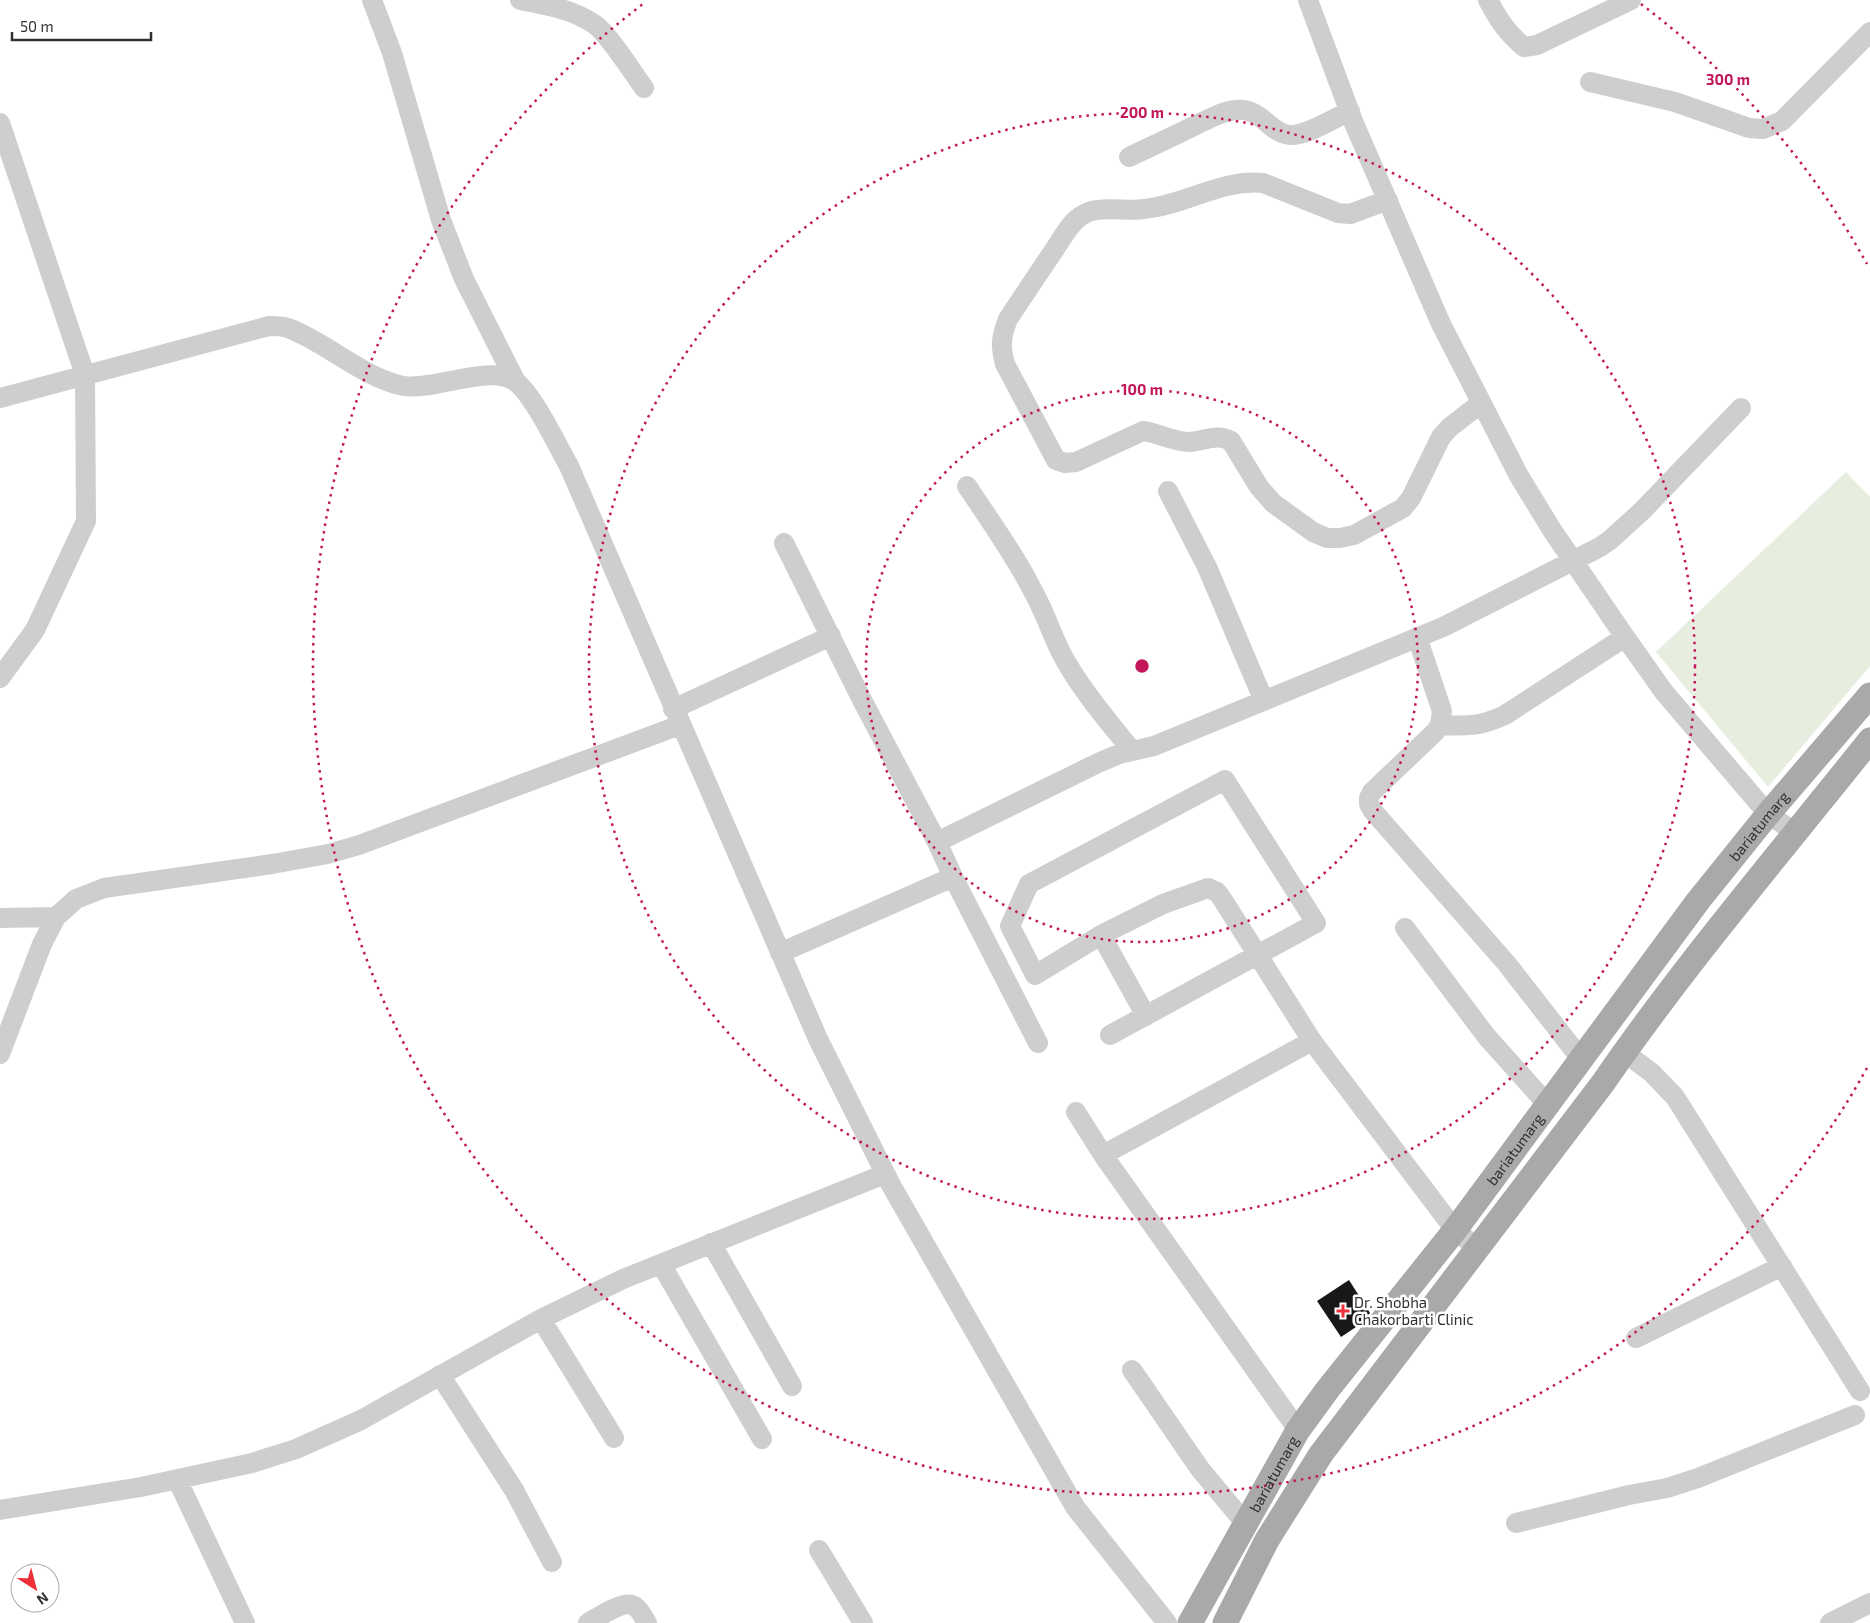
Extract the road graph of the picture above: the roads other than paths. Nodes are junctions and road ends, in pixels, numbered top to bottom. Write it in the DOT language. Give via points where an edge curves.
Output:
graph roads {
  1 [pos="372,0"];
  2 [pos="520,0"];
  3 [pos="1308,0"];
  4 [pos="1488,0"];
  5 [pos="1631,0"];
  6 [pos="1870,32"];
  7 [pos="1590,82"];
  8 [pos="644,88"];
  9 [pos="1350,111"];
  10 [pos="0,123"];
  11 [pos="1129,157"];
  12 [pos="1388,200"];
  13 [pos="85,375"];
  14 [pos="516,382"];
  15 [pos="0,398"];
  16 [pos="1481,403"];
  17 [pos="1740,408"];
  18 [pos="967,486"];
  19 [pos="1168,491"];
  20 [pos="784,542"];
  21 [pos="1572,560"];
  22 [pos="830,636"];
  23 [pos="1625,637"];
  24 [pos="1417,638"];
  25 [pos="0,678"];
  26 [pos="1870,695"];
  27 [pos="1264,701"];
  28 [pos="677,717"];
  29 [pos="1440,725"];
  30 [pos="1870,740"];
  31 [pos="1132,751"];
  32 [pos="1768,814"];
  33 [pos="1796,833"];
  34 [pos="937,842"];
  35 [pos="953,877"];
  36 [pos="56,917"];
  37 [pos="0,918"];
  38 [pos="1405,928"];
  39 [pos="1101,935"];
  40 [pos="780,953"];
  41 [pos="1258,955"];
  42 [pos="1146,1016"];
  43 [pos="1110,1035"];
  44 [pos="1312,1041"];
  45 [pos="1038,1043"];
  46 [pos="1624,1052"];
  47 [pos="0,1054"];
  48 [pos="1581,1059"];
  49 [pos="1547,1104"];
  50 [pos="1076,1112"];
  51 [pos="1103,1155"];
  52 [pos="885,1174"];
  53 [pos="1455,1230"];
  54 [pos="712,1243"];
  55 [pos="1477,1248"];
  56 [pos="661,1264"];
  57 [pos="1782,1266"];
  58 [pos="541,1319"];
  59 [pos="1636,1338"];
  60 [pos="1132,1370"];
  61 [pos="440,1375"];
  62 [pos="792,1386"];
  63 [pos="1865,1390"];
  64 [pos="1862,1418"];
  65 [pos="1298,1430"];
  66 [pos="614,1438"];
  67 [pos="762,1439"];
  68 [pos="177,1479"];
  69 [pos="0,1510"];
  70 [pos="1245,1523"];
  71 [pos="1516,1523"];
  72 [pos="819,1550"];
  73 [pos="552,1562"];
  74 [pos="1870,1603"];
  75 [pos="245,1623"];
  76 [pos="588,1623"];
  77 [pos="647,1623"];
  78 [pos="862,1623"];
  79 [pos="1167,1623"];
  80 [pos="1190,1623"];
  81 [pos="1226,1623"];
  82 [pos="1830,1623"];
  1 -- 14 [label="street" via="392,53 441,220 464,279"];
  2 -- 8 [label="street" via="561,8 596,25"];
  3 -- 9 [label="street"];
  4 -- 5 [label="street" via="1510,36 1524,46 1537,45"];
  6 -- 7 [label="street" via="1782,121 1763,129 1749,128 1675,102"];
  9 -- 11 [label="street" via="1300,134 1288,135 1250,111 1237,110 1218,115"];
  9 -- 12 [label="street"];
  10 -- 13 [label="street"];
  12 -- 16 [label="street" via="1441,324"];
  12 -- 16 [label="street" via="1350,214 1338,213 1263,183 1250,182 1143,210 1089,211 1079,216 1068,230 1008,319 1000,348 1005,364 1056,460 1076,462 1143,431 1189,442 1223,437 1231,441 1258,487 1273,503 1313,532 1327,538 1354,535 1403,508 1412,498 1441,437"];
  13 -- 14 [label="street" via="269,326 287,327 387,382 406,386 431,385 496,375"];
  13 -- 15 [label="street"];
  13 -- 25 [label="street" via="86,521 34,630"];
  14 -- 28 [label="street" via="542,418 569,466"];
  16 -- 21 [label="street" via="1519,476"];
  17 -- 21 [label="street" via="1624,528 1600,546"];
  18 -- 31 [label="street" via="1025,575 1059,651"];
  19 -- 27 [label="street" via="1207,567"];
  20 -- 22 [label="street"];
  21 -- 23 [label="street"];
  21 -- 24 [label="street"];
  22 -- 28 [label="street"];
  22 -- 34 [label="street"];
  23 -- 29 [label="street" via="1490,722 1477,726"];
  23 -- 32 [label="street" via="1664,692"];
  24 -- 27 [label="street"];
  24 -- 29 [label="street" via="1442,711"];
  26 -- 32 [label="main road, bariatumarg"];
  27 -- 31 [label="street" via="1154,746"];
  28 -- 36 [label="street" via="328,854 104,888 76,899"];
  28 -- 40 [label="street"];
  29 -- 48 [label="street" via="1378,784 1369,804 1507,964"];
  30 -- 33 [label="main road, bariatumarg"];
  31 -- 34 [label="street" via="1098,764"];
  32 -- 33 [label="street"];
  32 -- 48 [label="main road, bariatumarg" via="1698,901"];
  33 -- 46 [label="main road, bariatumarg"];
  34 -- 35 [label="street"];
  35 -- 40 [label="street"];
  35 -- 45 [label="street"];
  36 -- 37 [label="street"];
  36 -- 47 [label="street" via="42,944"];
  38 -- 49 [label="street" via="1487,1037"];
  39 -- 41 [label="street" via="1163,904 1208,888 1217,892"];
  39 -- 41 [label="street" via="1035,976 1010,926 1029,884 1226,780 1316,923"];
  39 -- 42 [label="street"];
  40 -- 52 [label="street"];
  41 -- 42 [label="street"];
  41 -- 44 [label="street"];
  42 -- 43 [label="street"];
  44 -- 51 [label="street"];
  44 -- 53 [label="street"];
  46 -- 55 [label="main road, bariatumarg"];
  46 -- 57 [label="street" via="1675,1096"];
  48 -- 49 [label="main road, bariatumarg"];
  49 -- 53 [label="main road, bariatumarg"];
  50 -- 51 [label="street"];
  51 -- 65 [label="street"];
  52 -- 54 [label="street"];
  52 -- 79 [label="street" via="1075,1507"];
  53 -- 55 [label="street"];
  53 -- 65 [label="main road, bariatumarg"];
  54 -- 56 [label="street"];
  54 -- 62 [label="street"];
  55 -- 81 [label="main road, bariatumarg" via="1321,1454 1267,1540"];
  56 -- 58 [label="street"];
  56 -- 67 [label="street"];
  57 -- 59 [label="street"];
  57 -- 63 [label="street"];
  58 -- 61 [label="street"];
  58 -- 66 [label="street"];
  60 -- 70 [label="street" via="1200,1469"];
  61 -- 68 [label="street" via="361,1420 296,1449 252,1463"];
  61 -- 73 [label="street" via="514,1490"];
  63 -- 64 [label="street" via="1855,1396 1853,1402"];
  64 -- 71 [label="street" via="1666,1488"];
  65 -- 70 [label="main road, bariatumarg"];
  68 -- 69 [label="street"];
  68 -- 75 [label="street"];
  70 -- 80 [label="main road, bariatumarg"];
  72 -- 78 [label="street"];
  74 -- 82 [label="street"];
  76 -- 77 [label="street" via="631,1604"];
}
